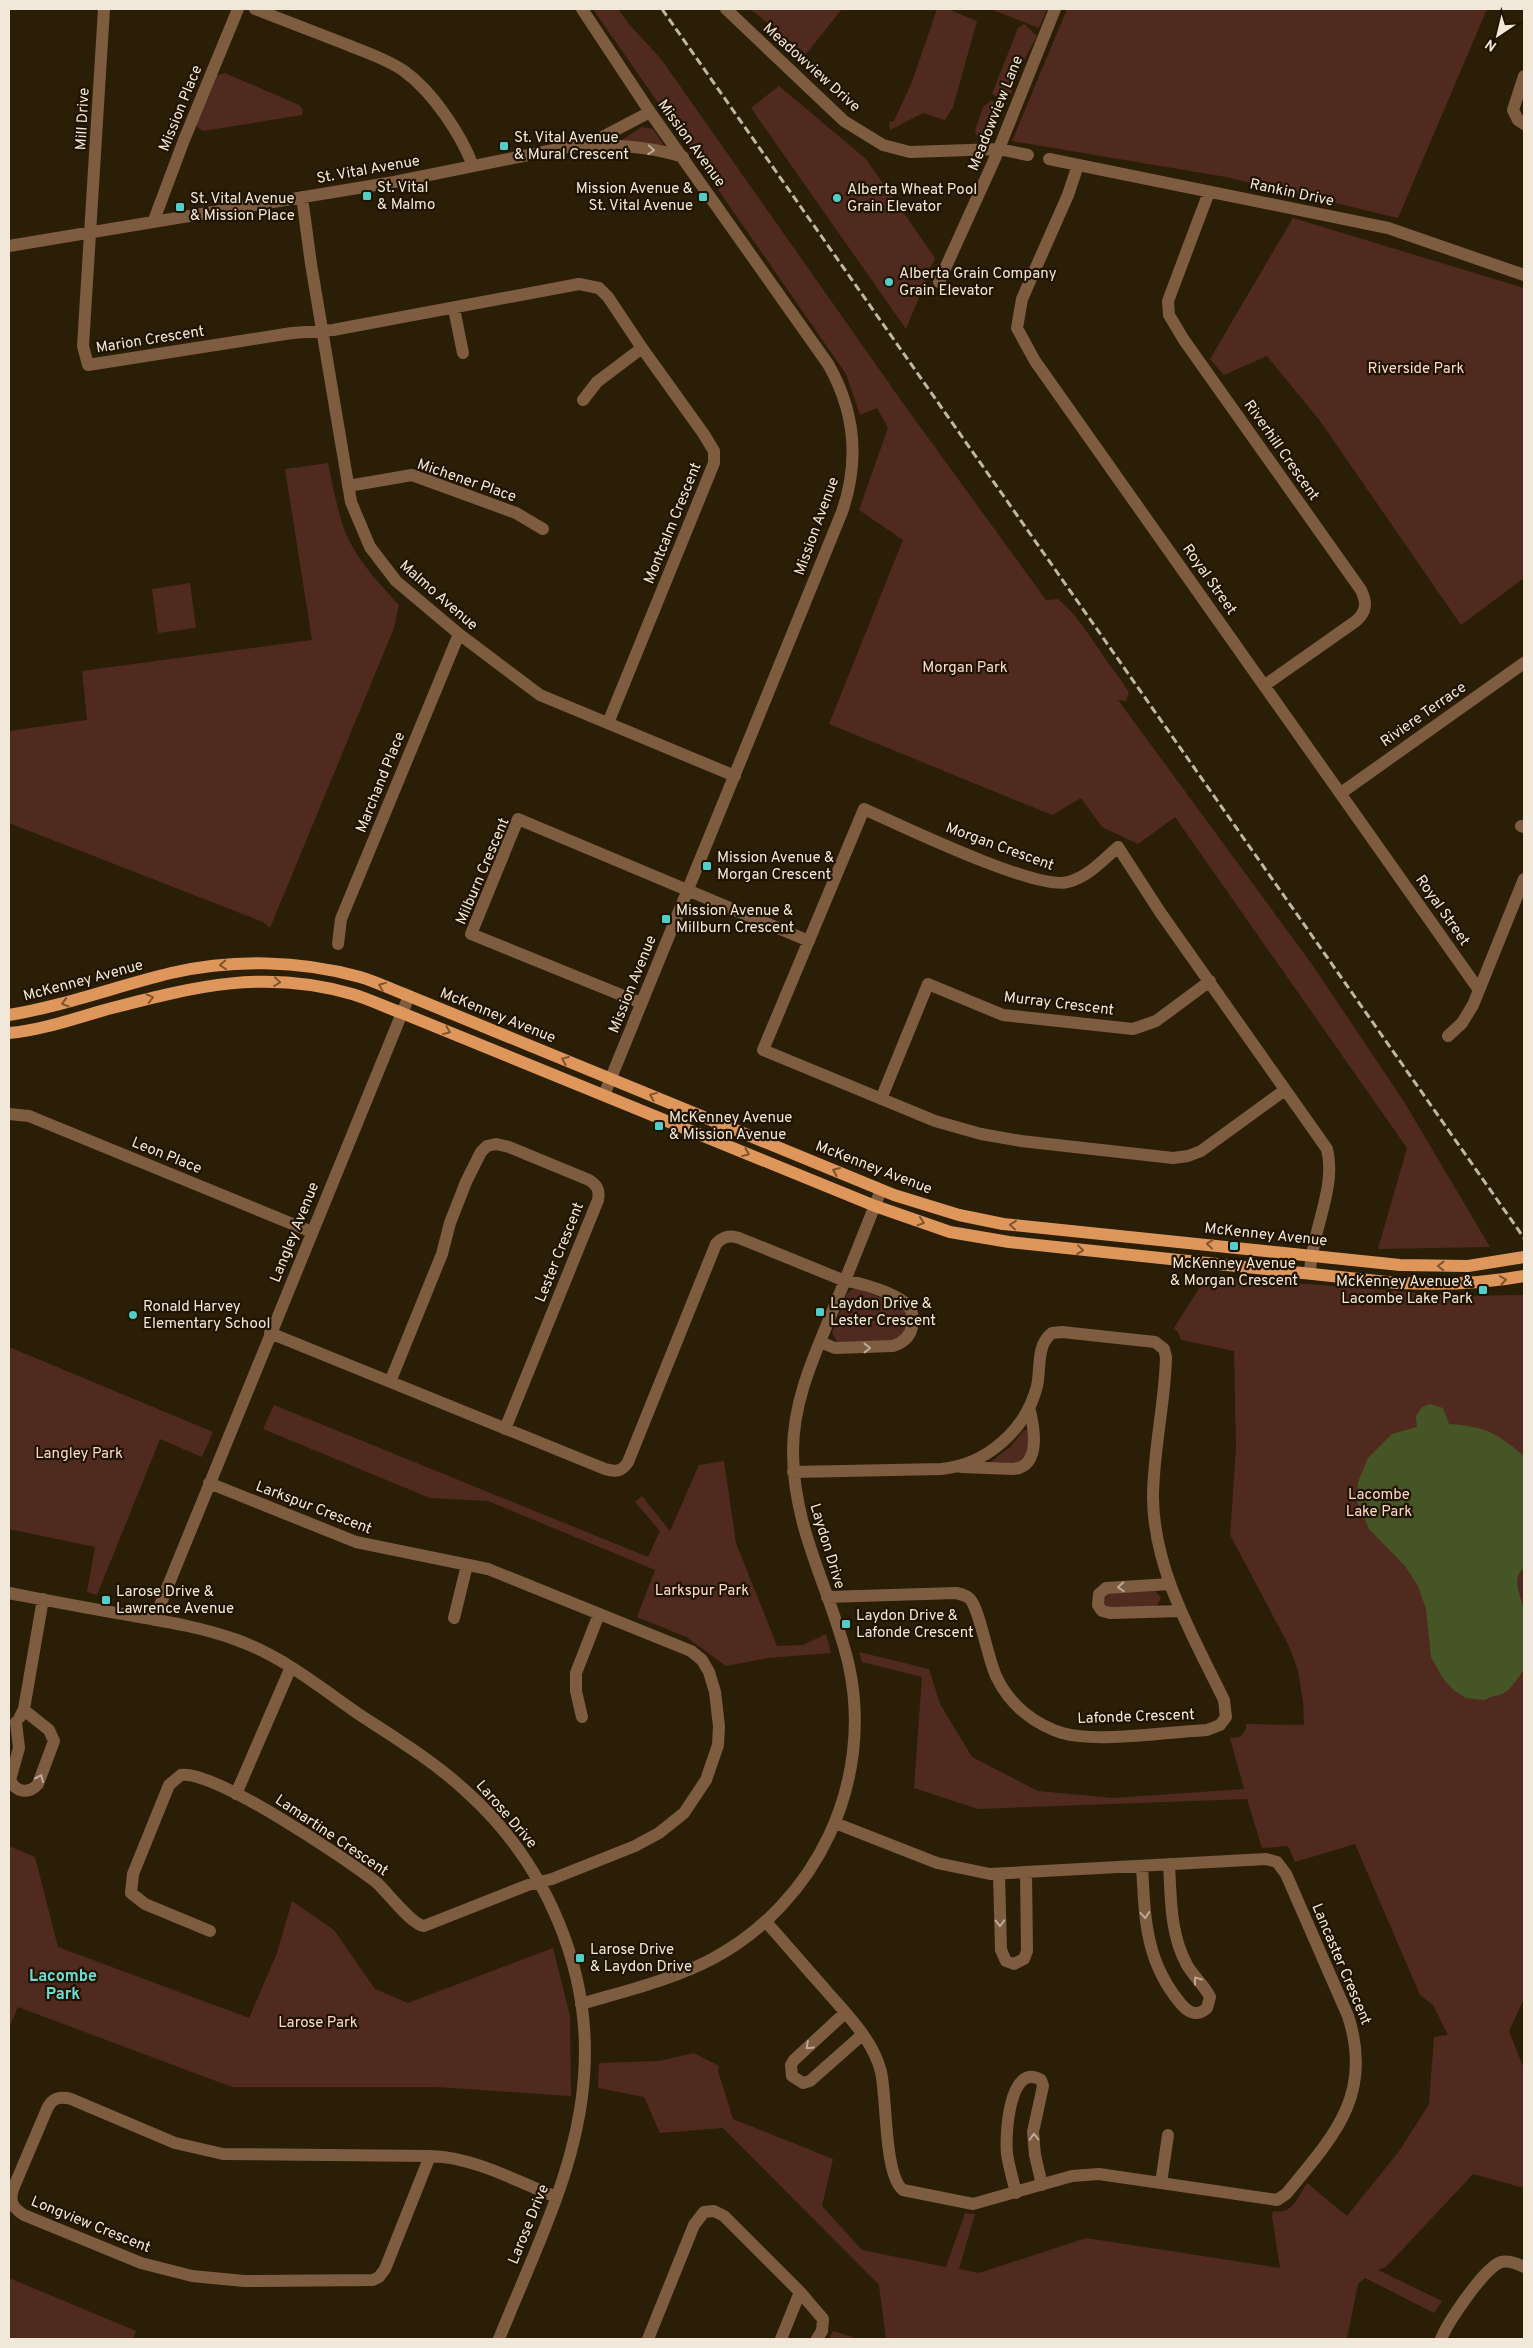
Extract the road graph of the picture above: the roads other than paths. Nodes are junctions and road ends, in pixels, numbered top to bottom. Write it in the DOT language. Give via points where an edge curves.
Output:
graph roads {
  1 [pos="104,9"];
  2 [pos="238,9"];
  3 [pos="255,9"];
  4 [pos="582,9"];
  5 [pos="726,9"];
  6 [pos="1055,9"];
  7 [pos="1524,76"];
  8 [pos="650,112"];
  9 [pos="1524,124"];
  10 [pos="585,146"];
  11 [pos="998,149"];
  12 [pos="1028,155"];
  13 [pos="683,157"];
  14 [pos="1049,159"];
  15 [pos="1078,165"];
  16 [pos="473,166"];
  17 [pos="1209,192"];
  18 [pos="302,197"];
  19 [pos="154,220"];
  20 [pos="92,232"];
  21 [pos="9,246"];
  22 [pos="1524,275"];
  23 [pos="939,282"];
  24 [pos="454,309"];
  25 [pos="322,331"];
  26 [pos="642,348"];
  27 [pos="463,352"];
  28 [pos="583,400"];
  29 [pos="348,486"];
  30 [pos="543,529"];
  31 [pos="459,634"];
  32 [pos="1524,663"];
  33 [pos="1265,685"];
  34 [pos="608,723"];
  35 [pos="735,776"];
  36 [pos="1341,792"];
  37 [pos="1524,879"];
  38 [pos="688,891"];
  39 [pos="809,940"];
  40 [pos="338,944"];
  41 [pos="1210,981"];
  42 [pos="1479,990"];
  43 [pos="409,996"];
  44 [pos="641,1003"];
  45 [pos="402,1013"];
  46 [pos="9,1015"];
  47 [pos="9,1033"];
  48 [pos="1448,1036"];
  49 [pos="610,1079"];
  50 [pos="1284,1090"];
  51 [pos="604,1095"];
  52 [pos="880,1099"];
  53 [pos="9,1114"];
  54 [pos="881,1190"];
  55 [pos="874,1206"];
  56 [pos="312,1232"];
  57 [pos="1310,1255"];
  58 [pos="1524,1257"];
  59 [pos="1310,1273"];
  60 [pos="1524,1276"];
  61 [pos="845,1281"];
  62 [pos="270,1333"];
  63 [pos="820,1342"];
  64 [pos="390,1382"];
  65 [pos="1029,1407"];
  66 [pos="505,1428"];
  67 [pos="956,1467"];
  68 [pos="794,1472"];
  69 [pos="209,1483"];
  70 [pos="467,1564"];
  71 [pos="1170,1584"];
  72 [pos="9,1593"];
  73 [pos="827,1597"];
  74 [pos="43,1600"];
  75 [pos="1181,1611"];
  76 [pos="599,1614"];
  77 [pos="454,1618"];
  78 [pos="154,1620"];
  79 [pos="291,1667"];
  80 [pos="24,1710"];
  81 [pos="582,1716"];
  82 [pos="12,1724"];
  83 [pos="236,1794"];
  84 [pos="835,1823"];
  85 [pos="1169,1864"];
  86 [pos="1142,1866"];
  87 [pos="1026,1873"];
  88 [pos="999,1874"];
  89 [pos="539,1883"];
  90 [pos="766,1922"];
  91 [pos="210,1931"];
  92 [pos="581,2004"];
  93 [pos="845,2013"];
  94 [pos="862,2035"];
  95 [pos="1168,2135"];
  96 [pos="430,2156"];
  97 [pos="1161,2183"];
  98 [pos="1042,2185"];
  99 [pos="1016,2192"];
  100 [pos="556,2197"];
  101 [pos="1524,2266"];
  102 [pos="800,2292"];
  103 [pos="499,2339"];
  104 [pos="648,2339"];
  105 [pos="781,2339"];
  106 [pos="817,2339"];
  107 [pos="1441,2339"];
  1 -- 20 [label="street, Mill Drive"];
  2 -- 19 [label="street, Mission Place"];
  3 -- 16 [label="street" via="403,70 434,102 467,149"];
  4 -- 8 [label="street, Mission Avenue"];
  5 -- 11 [label="street, Meadowview Drive" via="844,121 883,145 910,152"];
  6 -- 11 [label="street, Meadowview Lane"];
  7 -- 9 [label="street" via="1513,110"];
  8 -- 10 [label="street, St. Vital Avenue"];
  8 -- 13 [label="street, Mission Avenue"];
  10 -- 13 [label="street, St. Vital Avenue, one-way" via="663,151"];
  10 -- 16 [label="street, St. Vital Avenue"];
  11 -- 12 [label="street, Meadowview Drive"];
  11 -- 23 [label="street, Meadowview Lane"];
  13 -- 35 [label="street, Mission Avenue" via="828,364 846,401 854,442 846,498"];
  14 -- 15 [label="street, Rankin Drive"];
  15 -- 17 [label="street, Rankin Drive"];
  15 -- 33 [label="street, Royal Street" via="1022,299 1017,328 1035,361"];
  16 -- 18 [label="street, St. Vital Avenue"];
  17 -- 22 [label="street, Rankin Drive" via="1388,228"];
  17 -- 33 [label="street, Riverhill Crescent" via="1168,301 1169,315 1361,590 1366,602 1364,612 1356,621"];
  18 -- 19 [label="street, St. Vital Avenue"];
  18 -- 25 [label="street, Malmo Avenue"];
  19 -- 20 [label="street, St. Vital Avenue"];
  20 -- 21 [label="street, St. Vital Avenue"];
  20 -- 25 [label="street, Marion Crescent" via="83,346 88,365"];
  24 -- 25 [label="street, Montcalm Crescent"];
  24 -- 26 [label="street, Montcalm Crescent" via="579,284 589,285 599,288 608,298"];
  24 -- 27 [label="street"];
  25 -- 29 [label="street, Malmo Avenue"];
  26 -- 28 [label="street" via="597,382"];
  26 -- 34 [label="street, Montcalm Crescent" via="703,433 714,451 714,463"];
  29 -- 30 [label="street, Michener Place" via="412,475 516,513"];
  29 -- 31 [label="street, Malmo Avenue" via="359,525 379,561 406,591"];
  31 -- 34 [label="street, Malmo Avenue" via="540,695"];
  31 -- 40 [label="street, Marchand Place" via="341,919"];
  32 -- 36 [label="street, Riviere Terrace"];
  33 -- 36 [label="street, Royal Street"];
  34 -- 35 [label="street, Malmo Avenue"];
  35 -- 38 [label="street, Mission Avenue"];
  36 -- 42 [label="street, Royal Street"];
  37 -- 42 [label="street"];
  38 -- 39 [label="street"];
  38 -- 44 [label="street, Mission Avenue"];
  38 -- 44 [label="street, Milburn Crescent" via="518,819 471,934"];
  39 -- 41 [label="street, Morgan Crescent" via="864,809 977,858 1051,883 1068,882 1087,873 1118,847"];
  39 -- 52 [label="street, Morgan Crescent" via="763,1050"];
  41 -- 50 [label="street, Morgan Crescent"];
  41 -- 52 [label="street, Murray Crescent" via="1156,1021 1133,1029 1003,1015 928,984"];
  42 -- 48 [label="street" via="1466,1018"];
  43 -- 45 [label="street, Langley Avenue"];
  43 -- 46 [label="main road, McKenney Avenue, one-way" via="327,969 271,963 222,965 171,973 51,1007"];
  49 -- 43 [label="main road, McKenney Avenue, one-way"];
  44 -- 49 [label="street, Mission Avenue"];
  47 -- 45 [label="main road, one-way" via="175,992 229,982 265,980 320,986 353,994"];
  45 -- 51 [label="main road, one-way"];
  45 -- 56 [label="street, Langley Avenue"];
  49 -- 51 [label="street, Mission Avenue"];
  54 -- 49 [label="main road, McKenney Avenue, one-way"];
  50 -- 52 [label="street, Morgan Crescent" via="1202,1151 1174,1158 1001,1138 943,1123"];
  50 -- 57 [label="street, Morgan Crescent" via="1327,1149 1329,1158 1328,1182"];
  51 -- 55 [label="main road, one-way"];
  53 -- 56 [label="street, Leon Place" via="29,1116"];
  54 -- 55 [label="street, Laydon Drive"];
  57 -- 54 [label="main road, McKenney Avenue, one-way" via="1002,1224 959,1215"];
  55 -- 59 [label="main road, one-way" via="950,1232 1009,1242"];
  55 -- 61 [label="street, Laydon Drive"];
  56 -- 62 [label="street, Langley Avenue"];
  58 -- 57 [label="main road, McKenney Avenue, one-way" via="1468,1266 1436,1266"];
  57 -- 59 [label="street, Morgan Crescent"];
  59 -- 60 [label="main road, one-way" via="1440,1285"];
  61 -- 63 [label="street, Laydon Drive"];
  63 -- 61 [label="street, one-way" via="835,1348 889,1347 902,1342 912,1330 912,1314 904,1302 857,1282"];
  61 -- 66 [label="street" via="739,1238 726,1236 716,1244 624,1468 615,1471 605,1469"];
  62 -- 64 [label="street"];
  62 -- 69 [label="street, Langley Avenue"];
  63 -- 68 [label="street, Laydon Drive" via="797,1410"];
  64 -- 66 [label="street"];
  64 -- 66 [label="street, Lester Crescent" via="442,1254 466,1182 481,1152 496,1144 509,1147 593,1182 599,1195"];
  65 -- 67 [label="street, Lafonde Crescent" via="1005,1439 978,1459"];
  65 -- 67 [label="street, Lafonde Crescent" via="1035,1427 1032,1456 1024,1466 1013,1469"];
  65 -- 71 [label="street, Lafonde Crescent" via="1037,1386 1042,1347 1052,1333 1145,1340 1161,1346 1166,1361 1153,1499 1159,1545"];
  67 -- 68 [label="street, Lafonde Crescent"];
  68 -- 73 [label="street, Laydon Drive" via="802,1527"];
  69 -- 70 [label="street, Larkspur Crescent" via="350,1540"];
  69 -- 78 [label="street, Langley Avenue"];
  70 -- 76 [label="street, Larkspur Crescent" via="492,1570"];
  70 -- 77 [label="street"];
  71 -- 75 [label="street, Lafonde Crescent"];
  71 -- 75 [label="street, one-way" via="1106,1588 1099,1594 1098,1605 1110,1614"];
  72 -- 74 [label="street, Larose Drive"];
  73 -- 75 [label="street, Lafonde Crescent" via="956,1592 964,1595 974,1606 993,1671 1012,1701 1027,1716 1045,1726 1083,1736 1207,1730 1224,1721 1224,1700"];
  73 -- 84 [label="street, Laydon Drive" via="849,1666 854,1706 851,1769"];
  74 -- 78 [label="street, Larose Drive"];
  74 -- 80 [label="street"];
  76 -- 81 [label="street" via="576,1673"];
  76 -- 89 [label="street, Larkspur Crescent" via="690,1651 702,1660 715,1692 719,1715 718,1745 702,1788 684,1813 669,1826 635,1846"];
  78 -- 79 [label="street, Larose Drive" via="235,1639"];
  79 -- 83 [label="street"];
  79 -- 89 [label="street, Larose Drive" via="459,1785 504,1830"];
  80 -- 82 [label="street"];
  82 -- 80 [label="street, one-way" via="18,1748 10,1780 16,1789 24,1792 38,1784 54,1740 49,1730"];
  83 -- 89 [label="street, Lamartine Crescent" via="290,1824 366,1875 420,1926 432,1925"];
  83 -- 91 [label="street, Lamartine Crescent" via="193,1775 175,1778 131,1881 131,1893 139,1901"];
  84 -- 88 [label="street, Lancaster Crescent" via="937,1863"];
  84 -- 90 [label="street, Laydon Drive" via="810,1871"];
  85 -- 86 [label="street, Lancaster Crescent"];
  86 -- 85 [label="street, one-way" via="1147,1933 1157,1966 1184,2007 1191,2013 1199,2013 1207,2008 1210,1997 1188,1966 1176,1940"];
  85 -- 97 [label="street, Lancaster Crescent" via="1266,1859 1283,1868 1348,2016 1356,2040 1357,2070 1351,2100 1341,2124 1281,2198 1268,2199"];
  86 -- 87 [label="street, Lancaster Crescent"];
  87 -- 88 [label="street, Lancaster Crescent"];
  88 -- 87 [label="street, one-way" via="1001,1950 1006,1961 1014,1964 1024,1959 1027,1951"];
  89 -- 92 [label="street, Larose Drive" via="567,1943"];
  90 -- 92 [label="street, Laydon Drive" via="733,1947 700,1965"];
  90 -- 93 [label="street, Lancaster Crescent"];
  92 -- 100 [label="street, Larose Drive" via="585,2060 582,2103 575,2138"];
  93 -- 94 [label="street, Lancaster Crescent"];
  93 -- 94 [label="street, one-way" via="794,2060 792,2076 803,2083 810,2081"];
  94 -- 99 [label="street, Lancaster Crescent" via="880,2071 891,2171 897,2185 911,2193 973,2204"];
  95 -- 97 [label="street"];
  96 -- 96 [label="street, Longview Crescent" via="223,2154 175,2143 71,2099 59,2097 47,2109 11,2200 24,2214 130,2259 176,2272 236,2280 373,2280 385,2269"];
  96 -- 100 [label="street, Longview Crescent" via="470,2162"];
  97 -- 98 [label="street, Lancaster Crescent" via="1089,2174"];
  98 -- 99 [label="street, Lancaster Crescent"];
  98 -- 99 [label="street, one-way" via="1033,2132 1044,2086 1041,2080 1028,2076 1015,2091 1007,2130 1007,2155"];
  100 -- 103 [label="street, Larose Drive"];
  101 -- 107 [label="street" via="1505,2261 1495,2266 1452,2315"];
  102 -- 104 [label="street" via="724,2216 714,2211 704,2212 694,2225"];
  102 -- 105 [label="street"];
  102 -- 106 [label="street" via="823,2319"];
}
